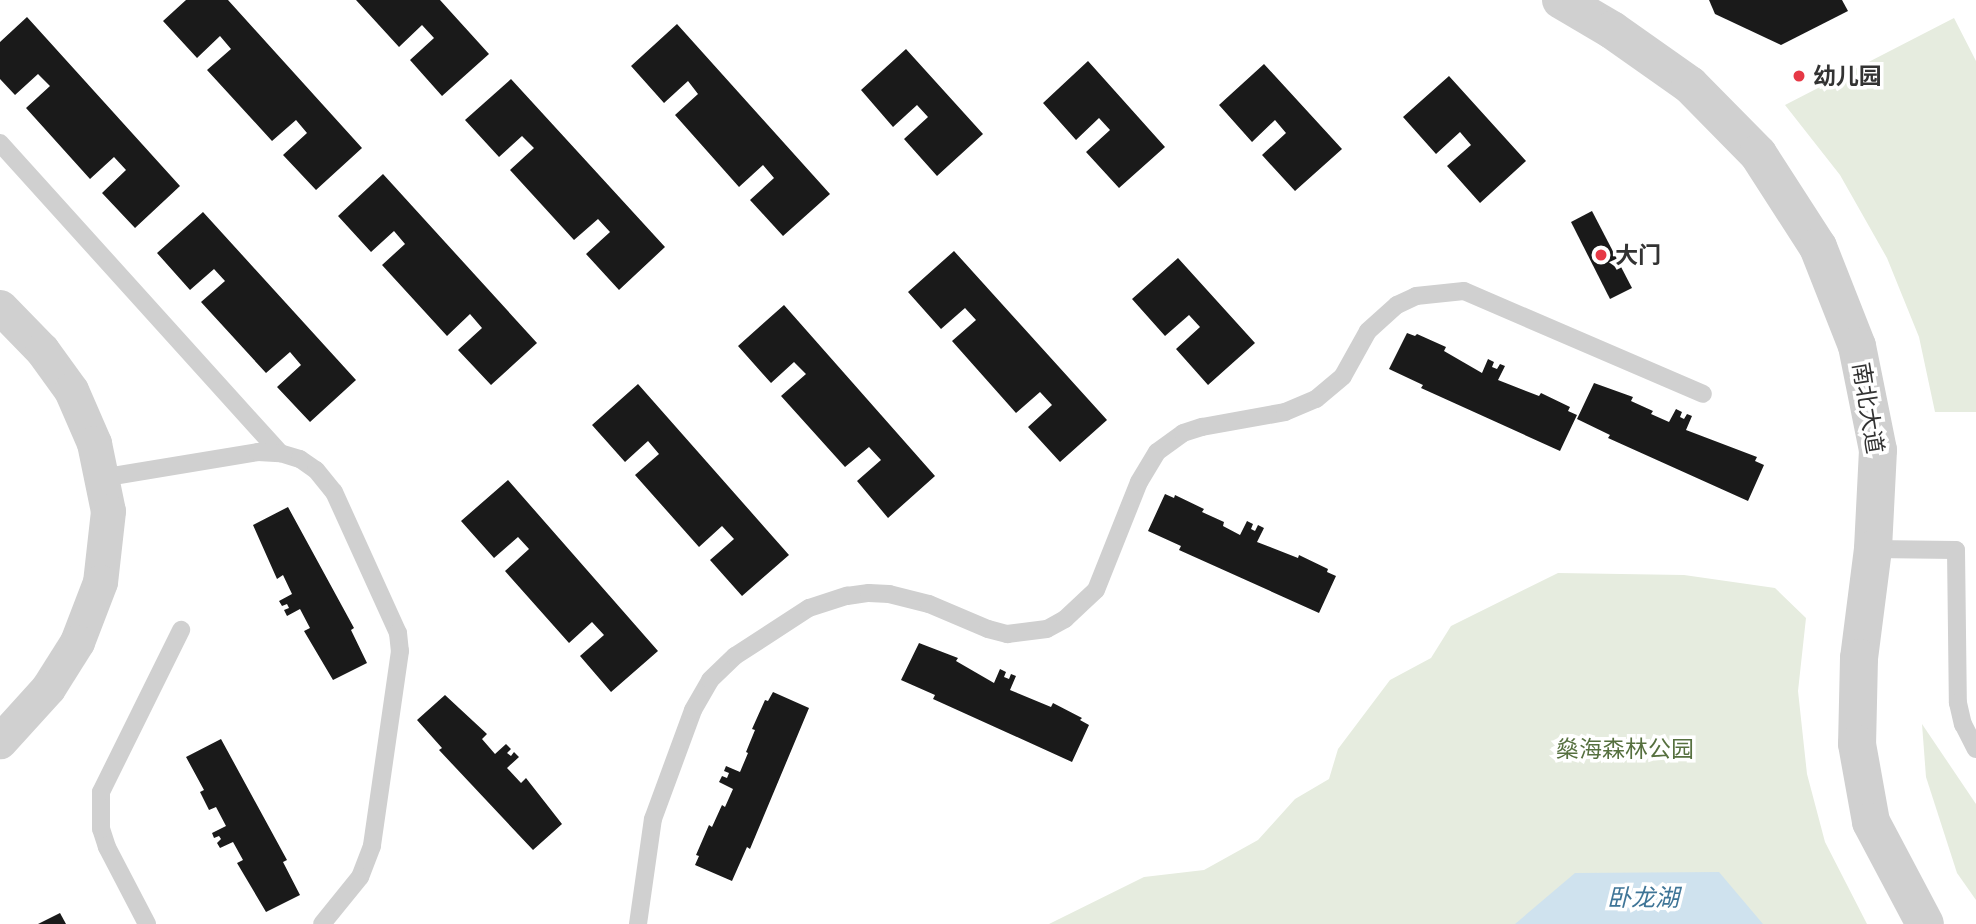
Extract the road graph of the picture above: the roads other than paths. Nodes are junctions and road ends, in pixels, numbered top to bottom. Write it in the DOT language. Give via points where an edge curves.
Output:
graph roads {
  1 [pos="1561,0"];
  2 [pos="0,143"];
  3 [pos="0,307"];
  4 [pos="1703,394"];
  5 [pos="280,453"];
  6 [pos="101,478"];
  7 [pos="1873,549"];
  8 [pos="181,630"];
  9 [pos="0,741"];
  10 [pos="1976,749"];
  11 [pos="148,924"];
  12 [pos="322,924"];
  13 [pos="638,924"];
  14 [pos="1925,924"];
  1 -- 7 [label="street, 南北大道" via="1690,85 1758,154 1818,247 1857,346 1878,450"];
  2 -- 5 [label="lane"];
  3 -- 6 [label="street" via="42,350 71,390 94,443"];
  4 -- 13 [label="lane" via="1464,291 1439,291 1397,304 1367,331 1343,376 1316,399 1277,414 1183,433 1157,452 1139,482 1096,590 1065,620 1047,629 1007,634 929,604 869,593 809,608 735,656 710,680 693,710 653,819"];
  5 -- 6 [label="lane" via="258,452"];
  5 -- 12 [label="lane" via="316,470 334,492 398,633 400,651 372,846 359,877"];
  6 -- 9 [label="street" via="108,511 100,582 77,642 48,688"];
  7 -- 10 [label="lane" via="1956,550 1958,703"];
  7 -- 14 [label="street, 南北大道" via="1860,658 1857,744 1871,822"];
  8 -- 11 [label="lane" via="101,792 104,838"];
}
